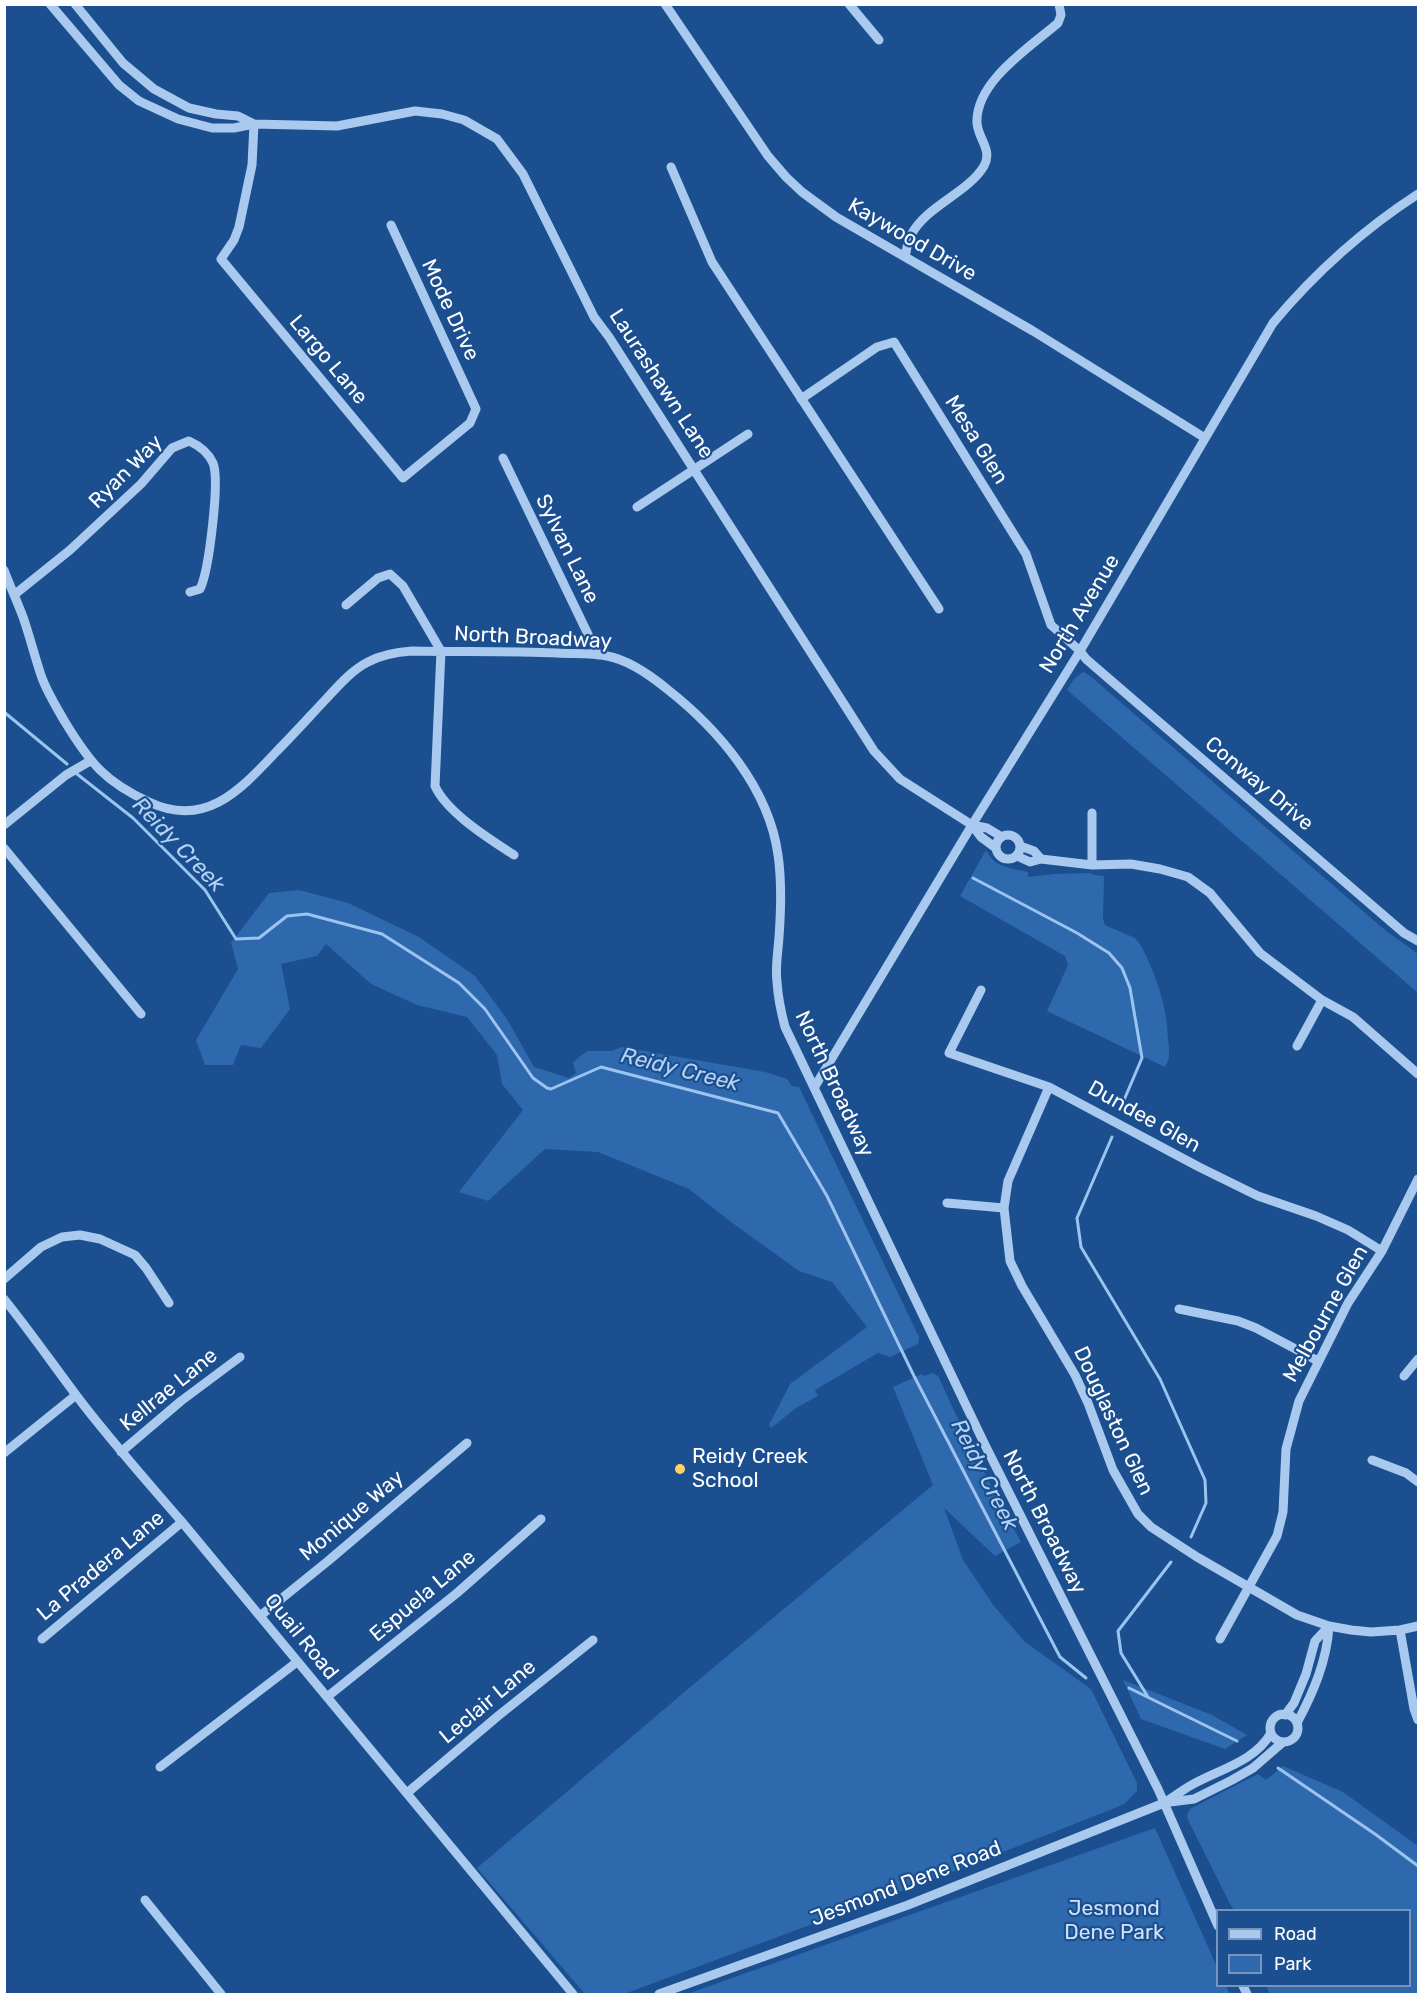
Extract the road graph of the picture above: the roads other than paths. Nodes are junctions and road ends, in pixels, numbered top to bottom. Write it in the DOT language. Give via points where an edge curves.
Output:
graph roads {
  1 [pos="50,4"];
  2 [pos="75,4"];
  3 [pos="665,4"];
  4 [pos="849,4"];
  5 [pos="1059,4"];
  6 [pos="879,40"];
  7 [pos="254,124"];
  8 [pos="671,167"];
  9 [pos="1419,194"];
  10 [pos="391,225"];
  11 [pos="905,257"];
  12 [pos="801,399"];
  13 [pos="748,434"];
  14 [pos="1205,438"];
  15 [pos="503,458"];
  16 [pos="695,469"];
  17 [pos="409,475"];
  18 [pos="637,507"];
  19 [pos="4,570"];
  20 [pos="190,592"];
  21 [pos="14,595"];
  22 [pos="346,605"];
  23 [pos="939,609"];
  24 [pos="441,651"];
  25 [pos="1080,651"];
  26 [pos="598,655"];
  27 [pos="90,761"];
  28 [pos="1092,813"];
  29 [pos="4,825"];
  30 [pos="972,825"];
  31 [pos="1002,837"];
  32 [pos="1020,846"];
  33 [pos="4,848"];
  34 [pos="996,848"];
  35 [pos="514,855"];
  36 [pos="1017,856"];
  37 [pos="1041,859"];
  38 [pos="1092,865"];
  39 [pos="1419,941"];
  40 [pos="981,990"];
  41 [pos="1322,1000"];
  42 [pos="141,1014"];
  43 [pos="1297,1046"];
  44 [pos="1419,1074"];
  45 [pos="1049,1087"];
  46 [pos="814,1088"];
  47 [pos="1419,1179"];
  48 [pos="947,1203"];
  49 [pos="1004,1208"];
  50 [pos="1382,1251"];
  51 [pos="4,1279"];
  52 [pos="4,1299"];
  53 [pos="169,1303"];
  54 [pos="1179,1309"];
  55 [pos="240,1357"];
  56 [pos="1419,1359"];
  57 [pos="1318,1361"];
  58 [pos="1404,1376"];
  59 [pos="76,1395"];
  60 [pos="467,1443"];
  61 [pos="121,1452"];
  62 [pos="4,1454"];
  63 [pos="1372,1460"];
  64 [pos="1419,1482"];
  65 [pos="541,1520"];
  66 [pos="182,1522"];
  67 [pos="1248,1587"];
  68 [pos="260,1616"];
  69 [pos="1329,1626"];
  70 [pos="1419,1626"];
  71 [pos="1400,1630"];
  72 [pos="42,1639"];
  73 [pos="1220,1639"];
  74 [pos="593,1640"];
  75 [pos="297,1662"];
  76 [pos="327,1697"];
  77 [pos="1285,1714"];
  78 [pos="1419,1720"];
  79 [pos="1297,1723"];
  80 [pos="1271,1732"];
  81 [pos="1283,1742"];
  82 [pos="160,1767"];
  83 [pos="407,1793"];
  84 [pos="1164,1803"];
  85 [pos="145,1900"];
  86 [pos="1216,1921"];
  87 [pos="221,1995"];
  88 [pos="573,1995"];
  89 [pos="659,1995"];
  1 -- 7 [label="street, Laurashawn Lane" via="119,85 139,101 178,119 212,128"];
  2 -- 7 [label="street, Laurashawn Lane" via="123,63 153,89 189,108 238,116"];
  3 -- 11 [label="street, Kaywood Drive" via="786,177 836,217"];
  4 -- 6 [label="street"];
  5 -- 11 [label="street" via="1058,23 999,74 984,94 977,127 987,151 984,166 968,184 927,215 910,236"];
  7 -- 16 [label="street, Laurashawn Lane" via="337,126 415,111 464,120 497,139 524,174 594,317"];
  7 -- 17 [label="street, Largo Lane" via="252,165 239,227 221,259 403,478"];
  8 -- 12 [label="street" via="711,262"];
  9 -- 14 [label="street, North Avenue" via="1355,241 1289,304 1273,323"];
  10 -- 17 [label="street, Mode Drive" via="476,409 470,423"];
  11 -- 14 [label="street, Kaywood Drive"];
  12 -- 23 [label="street"];
  12 -- 25 [label="street, Mesa Glen" via="877,347 894,342 1026,554 1051,625"];
  13 -- 16 [label="street"];
  14 -- 25 [label="street, North Avenue"];
  15 -- 26 [label="street, Sylvan Lane"];
  16 -- 18 [label="street"];
  16 -- 30 [label="street, Laurashawn Lane" via="874,751 900,779"];
  19 -- 21 [label="street, North Broadway"];
  20 -- 21 [label="street, Ryan Way" via="200,589 204,582 211,545 215,478 214,465 206,453 189,441 172,448 94,528"];
  21 -- 27 [label="street, North Broadway" via="52,700"];
  22 -- 24 [label="street" via="378,578 390,574 403,586"];
  24 -- 26 [label="street, North Broadway"];
  24 -- 27 [label="street, North Broadway" via="396,652 358,668 243,787 217,804 181,812 162,808 127,792"];
  24 -- 35 [label="street" via="435,786 447,803 479,832"];
  25 -- 30 [label="street, North Avenue"];
  25 -- 39 [label="street, Conway Drive" via="1395,925"];
  26 -- 46 [label="street, North Broadway" via="635,667 688,706 721,739 759,798 772,829 781,882 776,980 779,1003 785,1027"];
  27 -- 29 [label="street" via="66,775"];
  28 -- 38 [label="street"];
  30 -- 31 [label="street"];
  30 -- 34 [label="street"];
  30 -- 46 [label="street, North Avenue"];
  31 -- 32 [label="street" via="1016,837"];
  31 -- 34 [label="street"];
  32 -- 36 [label="street"];
  32 -- 37 [label="street" via="1034,851"];
  33 -- 42 [label="street"];
  34 -- 36 [label="street" via="1002,858"];
  36 -- 37 [label="street" via="1030,862"];
  37 -- 38 [label="street"];
  38 -- 41 [label="street" via="1131,864 1188,877 1210,893 1260,953"];
  40 -- 45 [label="street, Dundee Glen" via="949,1053"];
  41 -- 43 [label="street"];
  41 -- 44 [label="street" via="1353,1017"];
  45 -- 49 [label="street, Douglaston Glen" via="1008,1181"];
  45 -- 50 [label="street, Dundee Glen" via="1219,1177 1348,1230"];
  46 -- 84 [label="street, North Broadway" via="984,1443"];
  47 -- 50 [label="street, Melbourne Glen"];
  48 -- 49 [label="street"];
  49 -- 67 [label="street, Douglaston Glen" via="1010,1261 1075,1375 1113,1470 1138,1514 1151,1527"];
  50 -- 57 [label="street, Melbourne Glen" via="1348,1303"];
  51 -- 53 [label="street" via="41,1247 62,1237 80,1235 100,1239 135,1255"];
  52 -- 59 [label="street, Quail Road"];
  54 -- 57 [label="street" via="1238,1321"];
  55 -- 61 [label="street, Kellrae Lane"];
  56 -- 58 [label="street"];
  57 -- 67 [label="street, Melbourne Glen" via="1290,1430 1283,1512 1277,1536"];
  59 -- 61 [label="street, Quail Road"];
  59 -- 62 [label="street"];
  60 -- 68 [label="street, Monique Way"];
  61 -- 66 [label="street, Quail Road"];
  63 -- 64 [label="street"];
  65 -- 76 [label="street, Espuela Lane"];
  66 -- 68 [label="street, Quail Road"];
  66 -- 72 [label="street, La Pradera Lane"];
  67 -- 69 [label="street, Douglaston Glen" via="1297,1615"];
  67 -- 73 [label="street, Melbourne Glen"];
  68 -- 75 [label="street, Quail Road"];
  69 -- 71 [label="street, Douglaston Glen" via="1371,1632"];
  69 -- 77 [label="street" via="1314,1641 1306,1674"];
  69 -- 79 [label="street" via="1323,1661"];
  70 -- 71 [label="street, Douglaston Glen"];
  71 -- 78 [label="street"];
  74 -- 83 [label="street, Leclair Lane"];
  75 -- 76 [label="street, Quail Road"];
  75 -- 82 [label="street"];
  76 -- 83 [label="street, Quail Road"];
  77 -- 79 [label="street"];
  77 -- 80 [label="street" via="1273,1720"];
  79 -- 81 [label="street" via="1296,1735"];
  80 -- 81 [label="street"];
  80 -- 84 [label="street" via="1266,1742 1235,1765 1189,1786"];
  81 -- 84 [label="street" via="1232,1780 1194,1799"];
  83 -- 88 [label="street, Quail Road"];
  84 -- 86 [label="street, North Broadway"];
  84 -- 89 [label="street, Jesmond Dene Road" via="908,1905"];
  85 -- 87 [label="street"];
}
